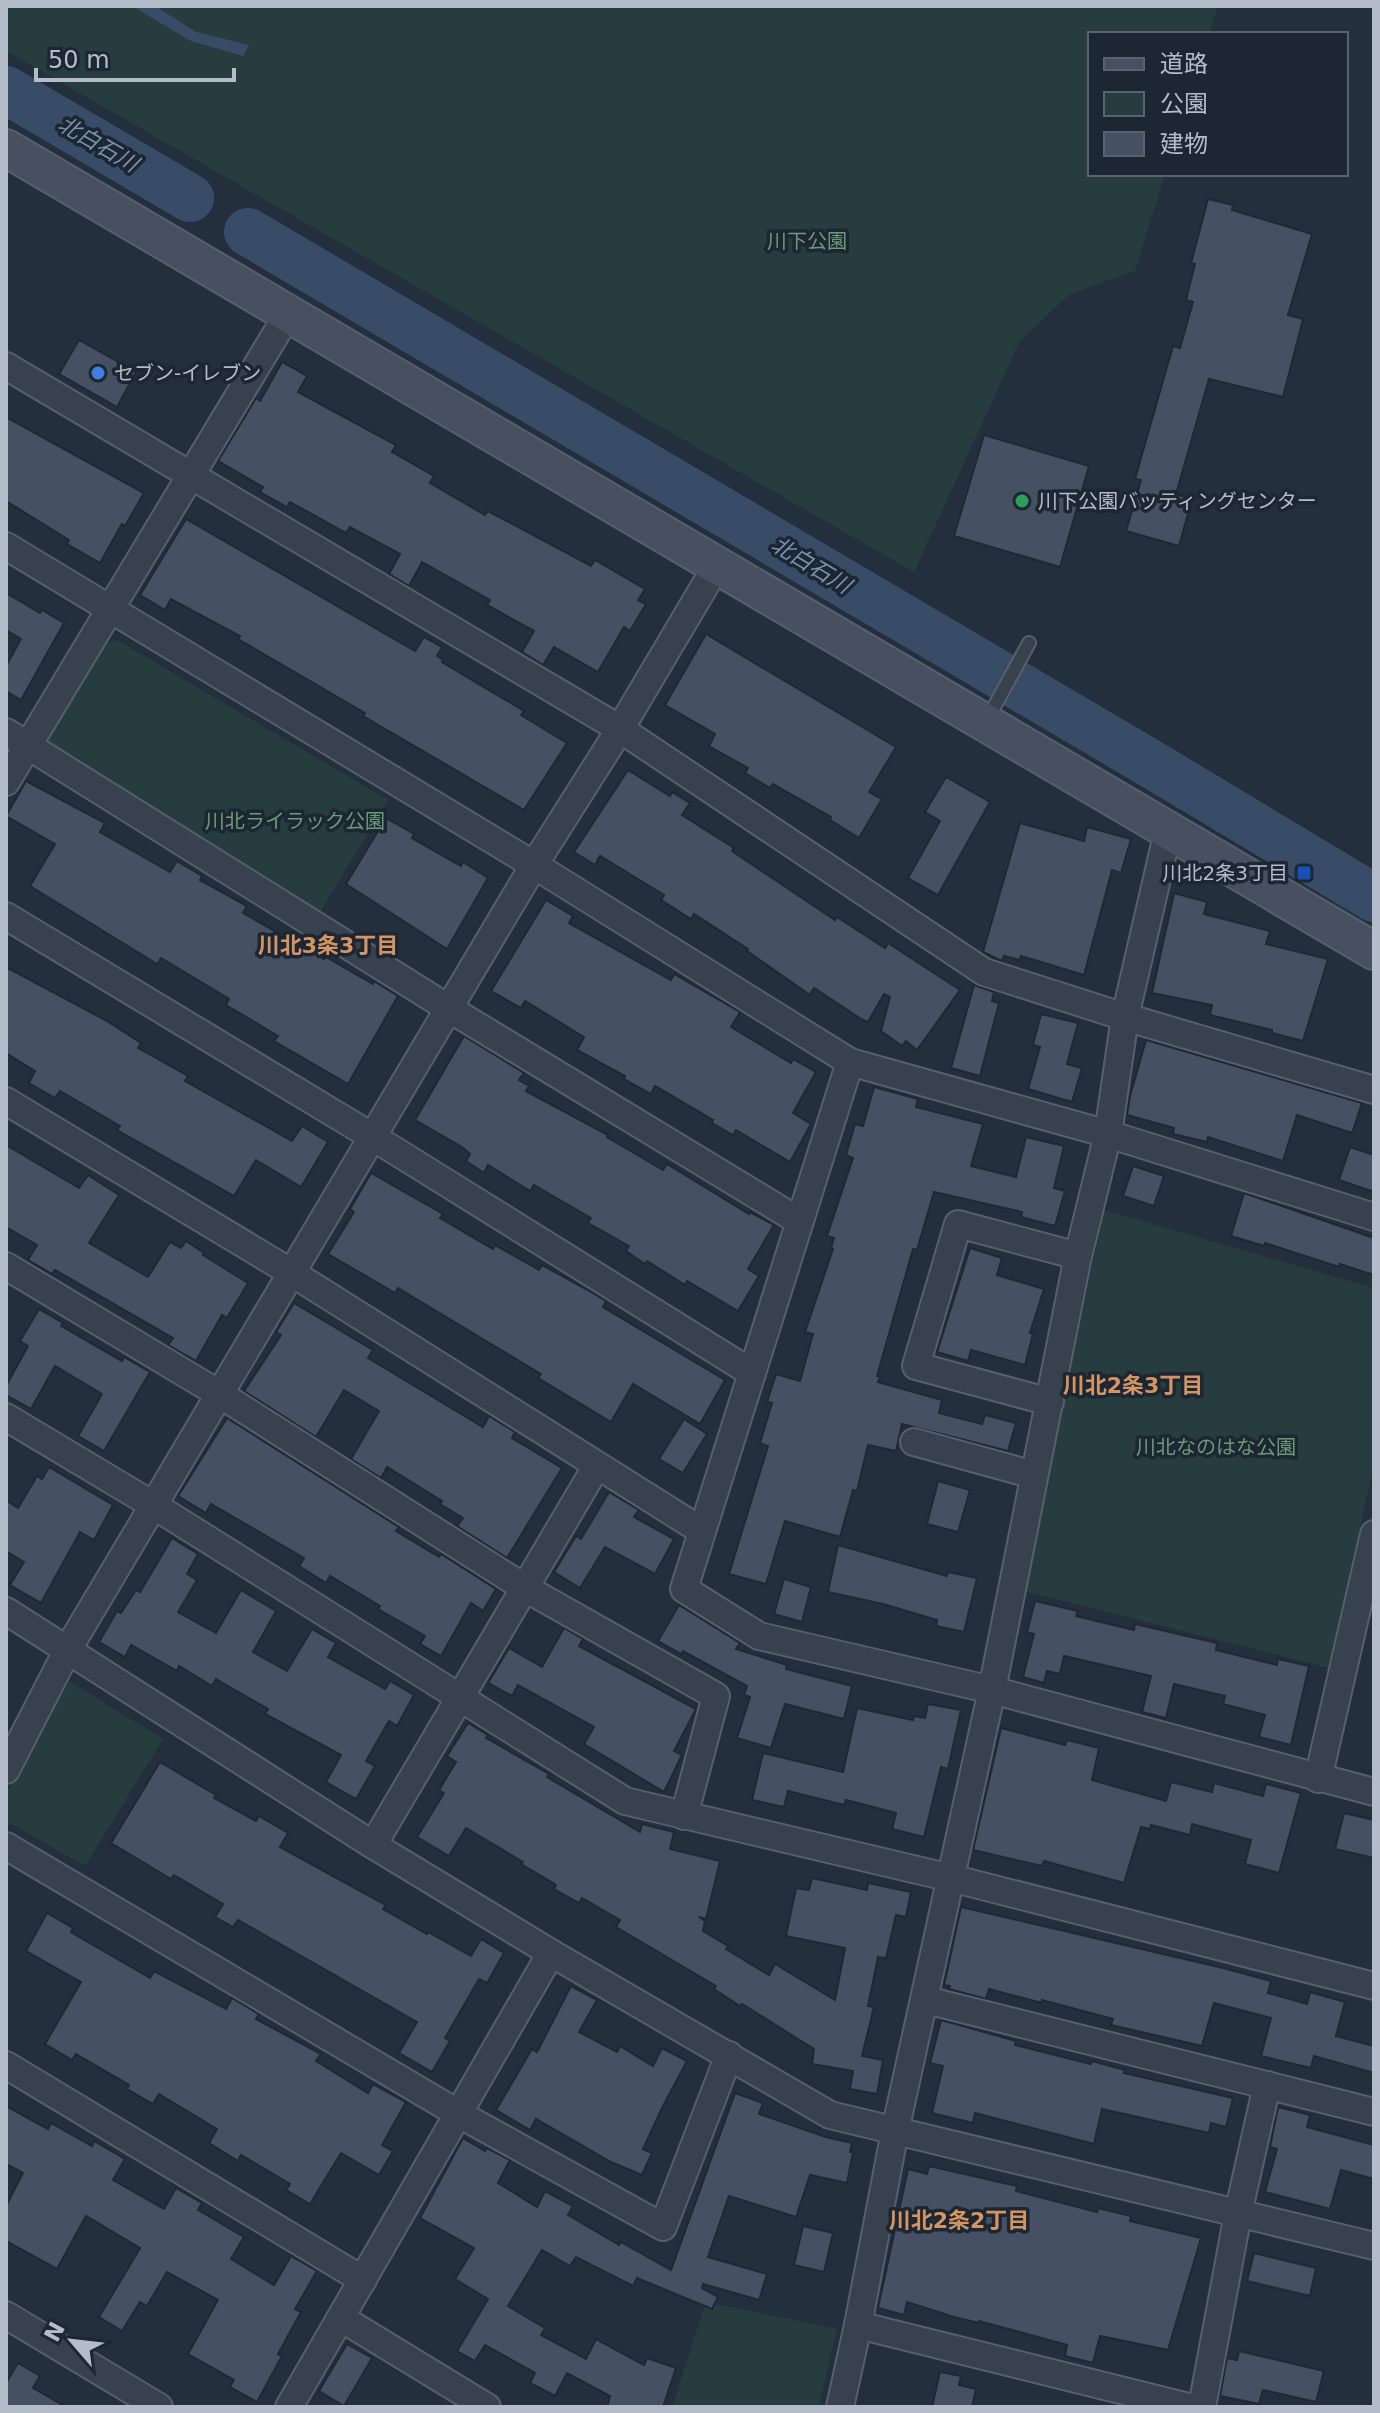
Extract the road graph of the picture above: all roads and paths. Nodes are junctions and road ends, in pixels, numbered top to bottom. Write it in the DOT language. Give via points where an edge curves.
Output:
graph roads {
  1 [pos="6,148"];
  2 [pos="288,314"];
  3 [pos="6,366"];
  4 [pos="191,475"];
  5 [pos="6,546"];
  6 [pos="716,567"];
  7 [pos="111,608"];
  8 [pos="1029,643"];
  9 [pos="989,716"];
  10 [pos="620,729"];
  11 [pos="17,739"];
  12 [pos="6,782"];
  13 [pos="1168,831"];
  14 [pos="534,865"];
  15 [pos="6,916"];
  16 [pos="1374,951"];
  17 [pos="448,1008"];
  18 [pos="1125,1017"];
  19 [pos="850,1062"];
  20 [pos="1374,1090"];
  21 [pos="6,1101"];
  22 [pos="1108,1134"];
  23 [pos="373,1137"];
  24 [pos="1374,1217"];
  25 [pos="799,1221"];
  26 [pos="1078,1256"];
  27 [pos="6,1266"];
  28 [pos="292,1273"];
  29 [pos="752,1373"];
  30 [pos="221,1395"];
  31 [pos="1050,1402"];
  32 [pos="6,1417"];
  33 [pos="914,1442"];
  34 [pos="596,1467"];
  35 [pos="1034,1475"];
  36 [pos="153,1505"];
  37 [pos="702,1531"];
  38 [pos="1374,1534"];
  39 [pos="525,1588"];
  40 [pos="6,1611"];
  41 [pos="68,1649"];
  42 [pos="992,1690"];
  43 [pos="460,1698"];
  44 [pos="6,1770"];
  45 [pos="1318,1779"];
  46 [pos="1374,1792"];
  47 [pos="684,1816"];
  48 [pos="373,1845"];
  49 [pos="6,1846"];
  50 [pos="951,1878"];
  51 [pos="551,1953"];
  52 [pos="1374,1986"];
  53 [pos="926,2000"];
  54 [pos="729,2055"];
  55 [pos="6,2065"];
  56 [pos="1267,2085"];
  57 [pos="1374,2112"];
  58 [pos="459,2114"];
  59 [pos="895,2131"];
  60 [pos="1238,2214"];
  61 [pos="1374,2246"];
  62 [pos="363,2280"];
  63 [pos="6,2315"];
  64 [pos="341,2318"];
  65 [pos="858,2325"];
  66 [pos="159,2407"];
  67 [pos="289,2407"];
  68 [pos="487,2407"];
  69 [pos="840,2407"];
  70 [pos="1189,2407"];
  71 [pos="1202,2407"];
  1 -- 2 [label="street"];
  2 -- 4 [label="street"];
  2 -- 6 [label="street"];
  3 -- 4 [label="street"];
  4 -- 7 [label="street"];
  4 -- 10 [label="street"];
  5 -- 7 [label="street"];
  6 -- 9 [label="street"];
  6 -- 10 [label="street"];
  7 -- 11 [label="street"];
  7 -- 14 [label="street"];
  8 -- 9 [label="lane"];
  9 -- 13 [label="street"];
  10 -- 14 [label="street"];
  10 -- 18 [label="street" via="984,972"];
  11 -- 12 [label="street"];
  11 -- 17 [label="street"];
  13 -- 16 [label="street"];
  13 -- 18 [label="street"];
  14 -- 17 [label="street"];
  14 -- 19 [label="street"];
  15 -- 23 [label="street"];
  17 -- 23 [label="street"];
  17 -- 25 [label="street"];
  18 -- 20 [label="street"];
  18 -- 22 [label="street"];
  19 -- 22 [label="street"];
  19 -- 25 [label="street"];
  21 -- 28 [label="street"];
  22 -- 24 [label="street"];
  22 -- 26 [label="street"];
  23 -- 28 [label="street"];
  23 -- 29 [label="street"];
  25 -- 29 [label="street"];
  26 -- 31 [label="street"];
  26 -- 31 [label="street" via="958,1224 916,1366"];
  27 -- 30 [label="street"];
  28 -- 30 [label="street"];
  28 -- 34 [label="street"];
  29 -- 37 [label="street"];
  30 -- 36 [label="street"];
  30 -- 39 [label="street"];
  31 -- 35 [label="street"];
  32 -- 36 [label="street"];
  33 -- 35 [label="street"];
  34 -- 37 [label="street"];
  34 -- 39 [label="street"];
  35 -- 42 [label="street"];
  36 -- 41 [label="street"];
  36 -- 43 [label="street"];
  37 -- 42 [label="street" via="684,1589 759,1636"];
  38 -- 45 [label="street"];
  39 -- 43 [label="street"];
  39 -- 47 [label="street" via="716,1696"];
  40 -- 41 [label="street"];
  41 -- 44 [label="street"];
  41 -- 48 [label="street"];
  42 -- 45 [label="street"];
  42 -- 50 [label="street"];
  43 -- 47 [label="street" via="625,1801"];
  43 -- 48 [label="street"];
  45 -- 46 [label="street"];
  47 -- 50 [label="street"];
  48 -- 51 [label="street"];
  49 -- 58 [label="street"];
  50 -- 52 [label="street"];
  50 -- 53 [label="street"];
  51 -- 54 [label="street"];
  51 -- 58 [label="street"];
  53 -- 56 [label="street"];
  53 -- 59 [label="street"];
  54 -- 58 [label="street" via="663,2227"];
  54 -- 59 [label="street" via="830,2115"];
  55 -- 62 [label="street"];
  56 -- 57 [label="street"];
  56 -- 60 [label="street"];
  58 -- 62 [label="street"];
  59 -- 60 [label="street"];
  59 -- 65 [label="street"];
  60 -- 61 [label="street"];
  60 -- 71 [label="street"];
  62 -- 64 [label="street"];
  63 -- 66 [label="street"];
  64 -- 67 [label="street"];
  64 -- 68 [label="street"];
  65 -- 69 [label="street"];
  65 -- 70 [label="street"];
}
